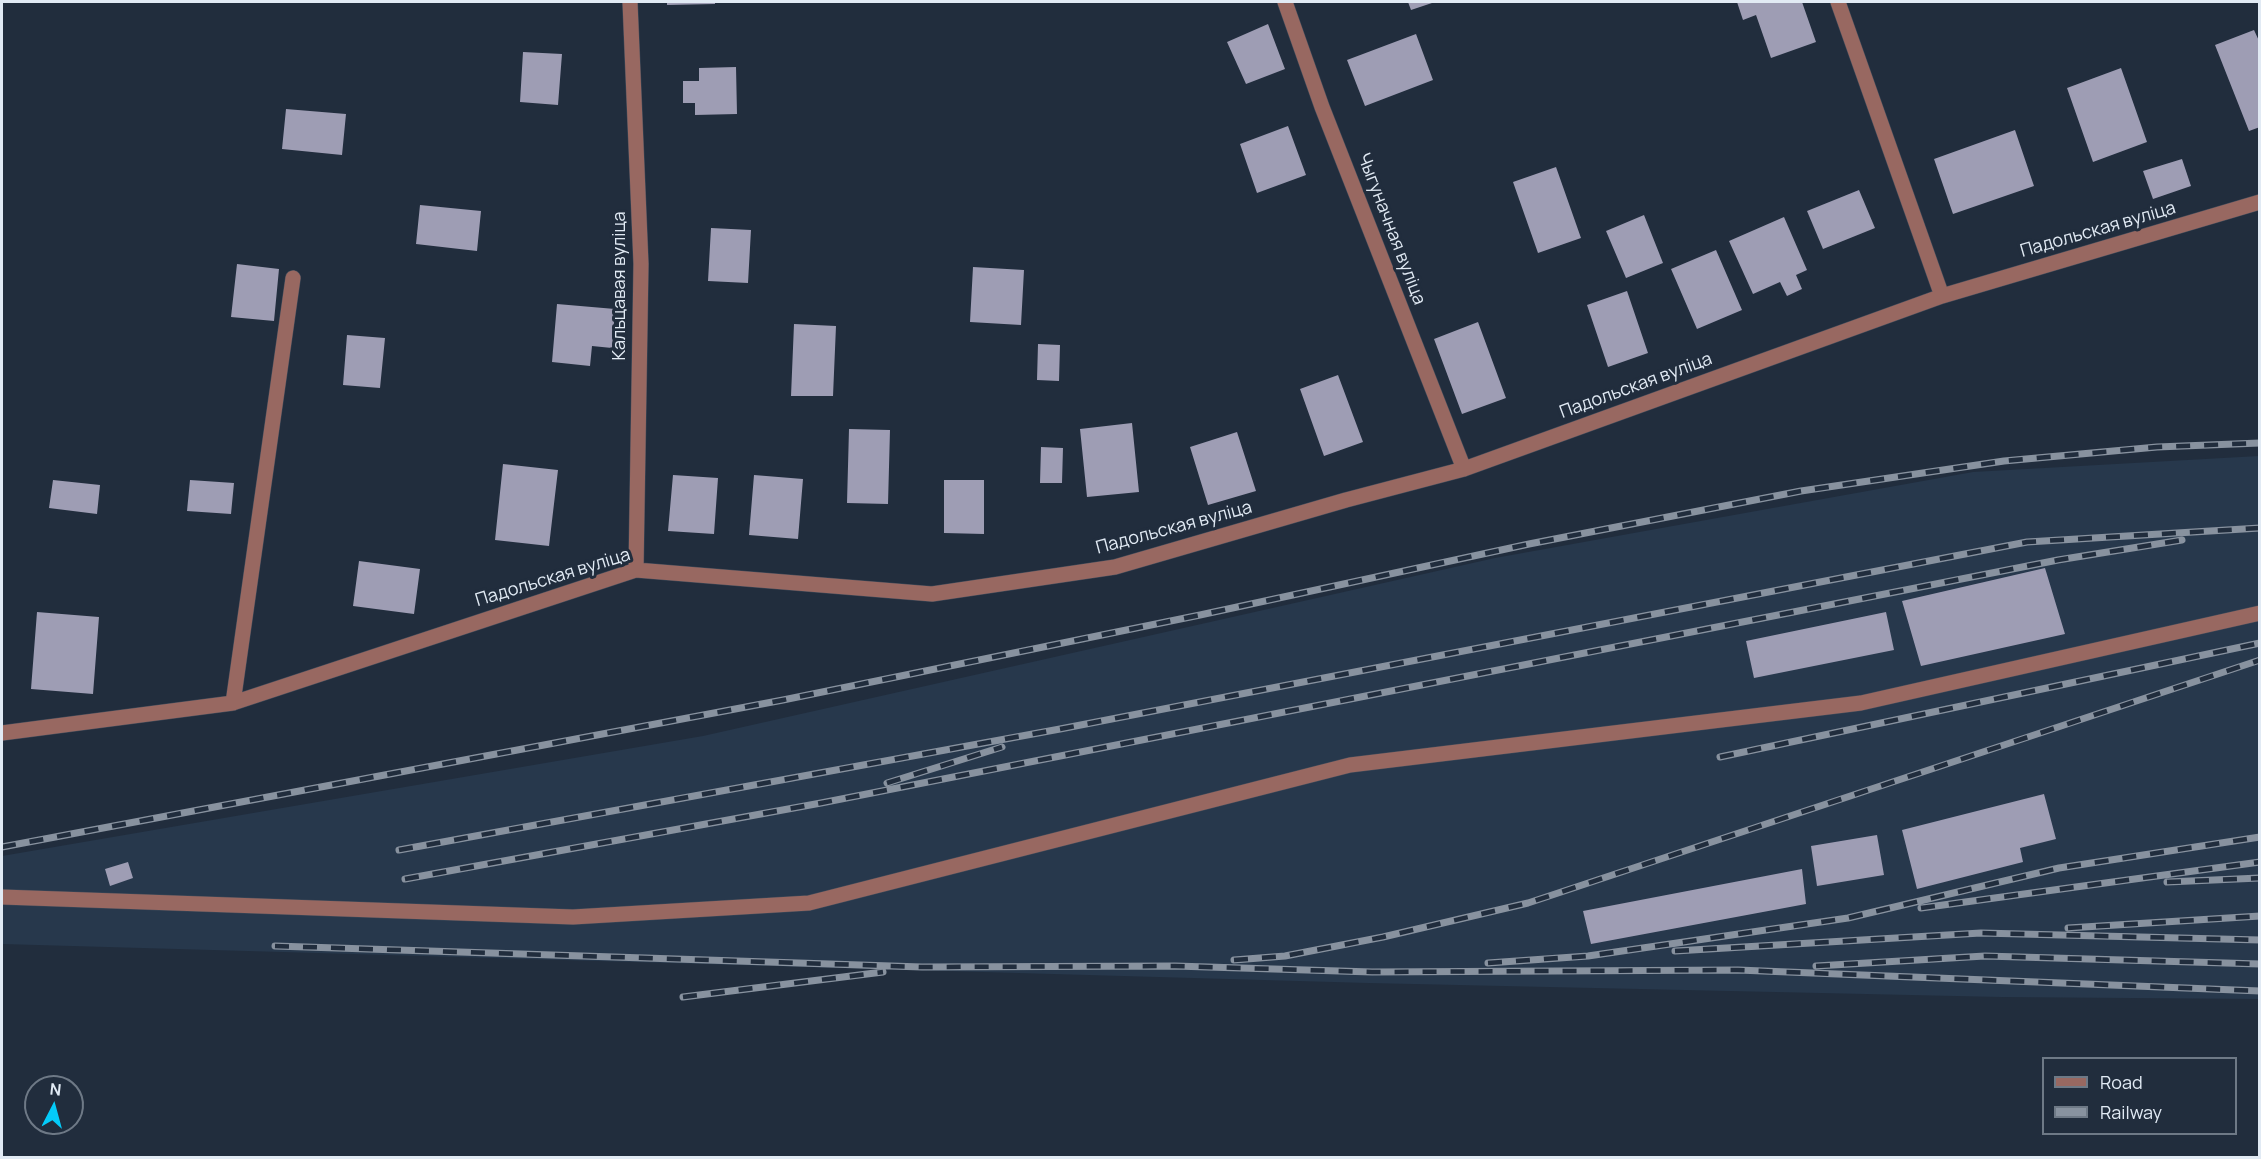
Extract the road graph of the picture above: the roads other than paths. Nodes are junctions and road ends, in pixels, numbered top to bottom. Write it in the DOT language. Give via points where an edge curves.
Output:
graph roads {
  1 [pos="630,2"];
  2 [pos="1285,2"];
  3 [pos="1838,2"];
  4 [pos="2259,202"];
  5 [pos="293,278"];
  6 [pos="1942,296"];
  7 [pos="1464,469"];
  8 [pos="636,570"];
  9 [pos="2259,613"];
  10 [pos="233,703"];
  11 [pos="2,733"];
  12 [pos="2,897"];
  1 -- 8 [label="street, Кальцавая вуліца" via="641,264"];
  2 -- 7 [label="street, Чыгуначная вуліца" via="1322,107"];
  3 -- 6 [label="street"];
  4 -- 6 [label="street, Падольская вуліца"];
  5 -- 10 [label="street"];
  6 -- 7 [label="street, Падольская вуліца"];
  7 -- 8 [label="street, Падольская вуліца" via="1115,567 932,594"];
  8 -- 10 [label="street, Падольская вуліца"];
  9 -- 12 [label="street" via="1861,704 1350,765 808,903 573,917"];
  10 -- 11 [label="street, Падольская вуліца"];
}
